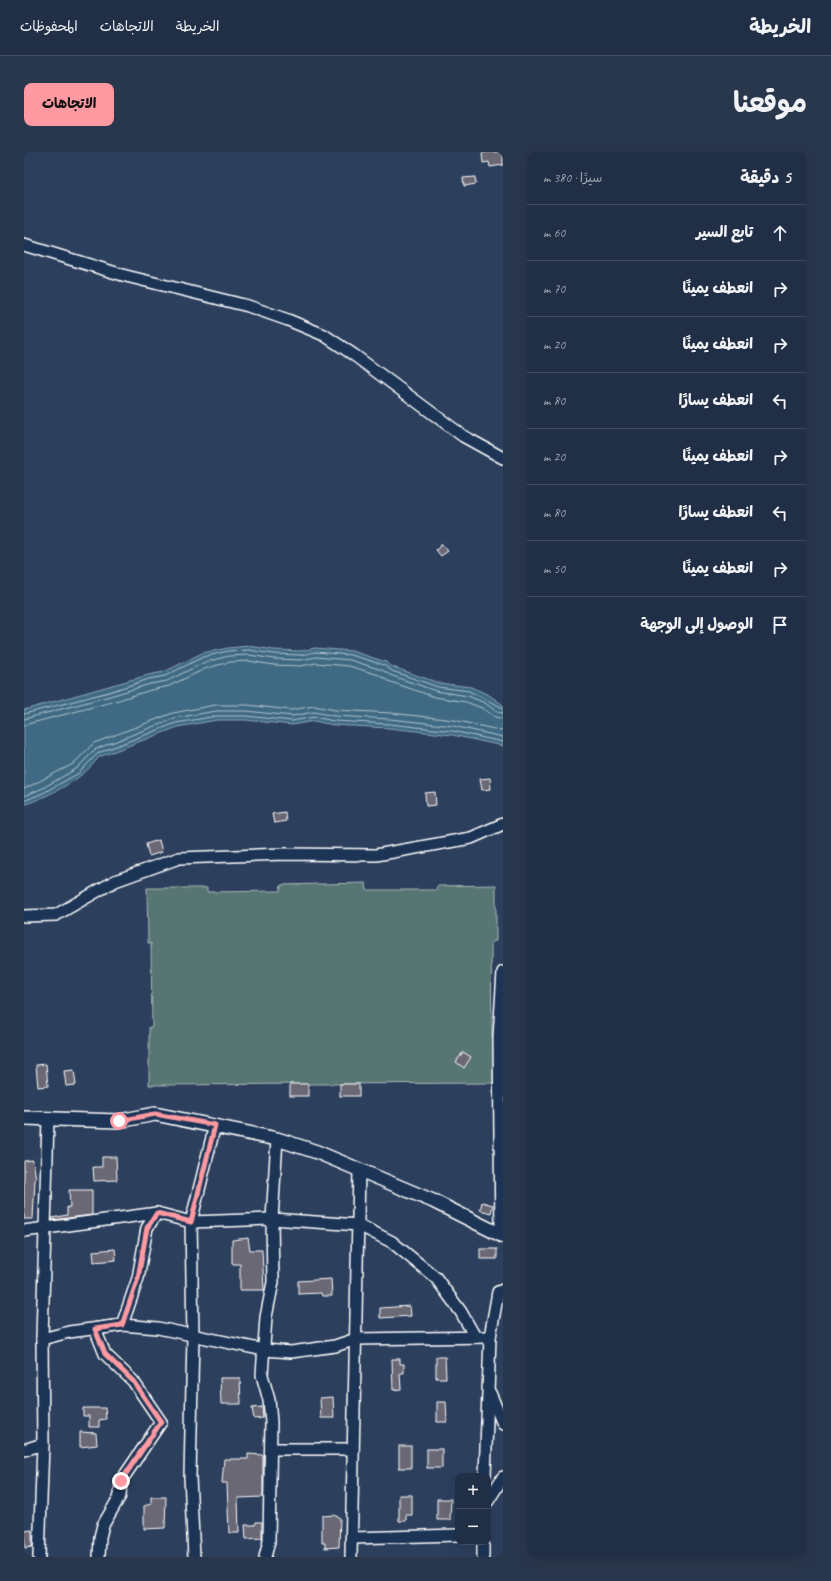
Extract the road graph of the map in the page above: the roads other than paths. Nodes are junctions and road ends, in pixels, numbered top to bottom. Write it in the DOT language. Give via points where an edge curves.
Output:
graph roads {
  1 [pos="24,245"];
  2 [pos="503,458"];
  3 [pos="503,824"];
  4 [pos="24,916"];
  5 [pos="503,972"];
  6 [pos="24,1118"];
  7 [pos="48,1118"];
  8 [pos="215,1125"];
  9 [pos="277,1139"];
  10 [pos="359,1170"];
  11 [pos="157,1213"];
  12 [pos="272,1219"];
  13 [pos="191,1222"];
  14 [pos="359,1224"];
  15 [pos="45,1228"];
  16 [pos="24,1231"];
  17 [pos="502,1236"];
  18 [pos="503,1290"];
  19 [pos="122,1325"];
  20 [pos="193,1336"];
  21 [pos="475,1337"];
  22 [pos="490,1337"];
  23 [pos="42,1339"];
  24 [pos="356,1339"];
  25 [pos="264,1350"];
  26 [pos="488,1388"];
  27 [pos="503,1424"];
  28 [pos="43,1444"];
  29 [pos="271,1449"];
  30 [pos="353,1449"];
  31 [pos="24,1450"];
  32 [pos="485,1473"];
  33 [pos="503,1477"];
  34 [pos="491,1496"];
  35 [pos="455,1535"];
  36 [pos="352,1538"];
  37 [pos="483,1545"];
  38 [pos="39,1557"];
  39 [pos="100,1557"];
  40 [pos="194,1557"];
  41 [pos="265,1557"];
  42 [pos="351,1557"];
  43 [pos="483,1557"];
  1 -- 2 [label="street" via="126,276 248,306 324,335 463,436"];
  3 -- 4 [label="street" via="471,838 376,855 285,854 179,858 116,881 56,915"];
  5 -- 17 [label="street" via="500,1036"];
  6 -- 7 [label="street"];
  7 -- 8 [label="street" via="119,1121 155,1114"];
  7 -- 15 [label="street"];
  8 -- 9 [label="street"];
  8 -- 13 [label="street"];
  9 -- 10 [label="street"];
  9 -- 12 [label="street"];
  10 -- 14 [label="street"];
  10 -- 17 [label="street" via="433,1201"];
  11 -- 13 [label="street"];
  11 -- 15 [label="street"];
  11 -- 19 [label="street" via="147,1228 138,1278"];
  12 -- 13 [label="street"];
  12 -- 14 [label="street"];
  12 -- 25 [label="street" via="273,1282 266,1317"];
  13 -- 20 [label="street"];
  14 -- 21 [label="street" via="392,1242 436,1278 461,1312"];
  14 -- 24 [label="street"];
  15 -- 16 [label="street"];
  15 -- 23 [label="street"];
  18 -- 22 [label="street" via="498,1292"];
  19 -- 20 [label="street" via="158,1328"];
  19 -- 23 [label="street" via="69,1332"];
  19 -- 39 [label="street" via="95,1329 97,1337 105,1354 133,1381 161,1422 121,1481 120,1496 103,1525"];
  20 -- 25 [label="street"];
  20 -- 40 [label="street" via="190,1477"];
  21 -- 22 [label="street"];
  21 -- 24 [label="street"];
  22 -- 26 [label="street"];
  23 -- 28 [label="street"];
  24 -- 25 [label="street" via="308,1351"];
  24 -- 30 [label="street"];
  25 -- 29 [label="street" via="262,1375 270,1404"];
  26 -- 27 [label="street"];
  26 -- 32 [label="street"];
  28 -- 31 [label="street"];
  28 -- 38 [label="street"];
  29 -- 30 [label="street"];
  29 -- 41 [label="street" via="269,1541"];
  30 -- 36 [label="street"];
  33 -- 34 [label="street"];
  35 -- 36 [label="street"];
  36 -- 42 [label="street"];
  37 -- 43 [label="street"];
}
